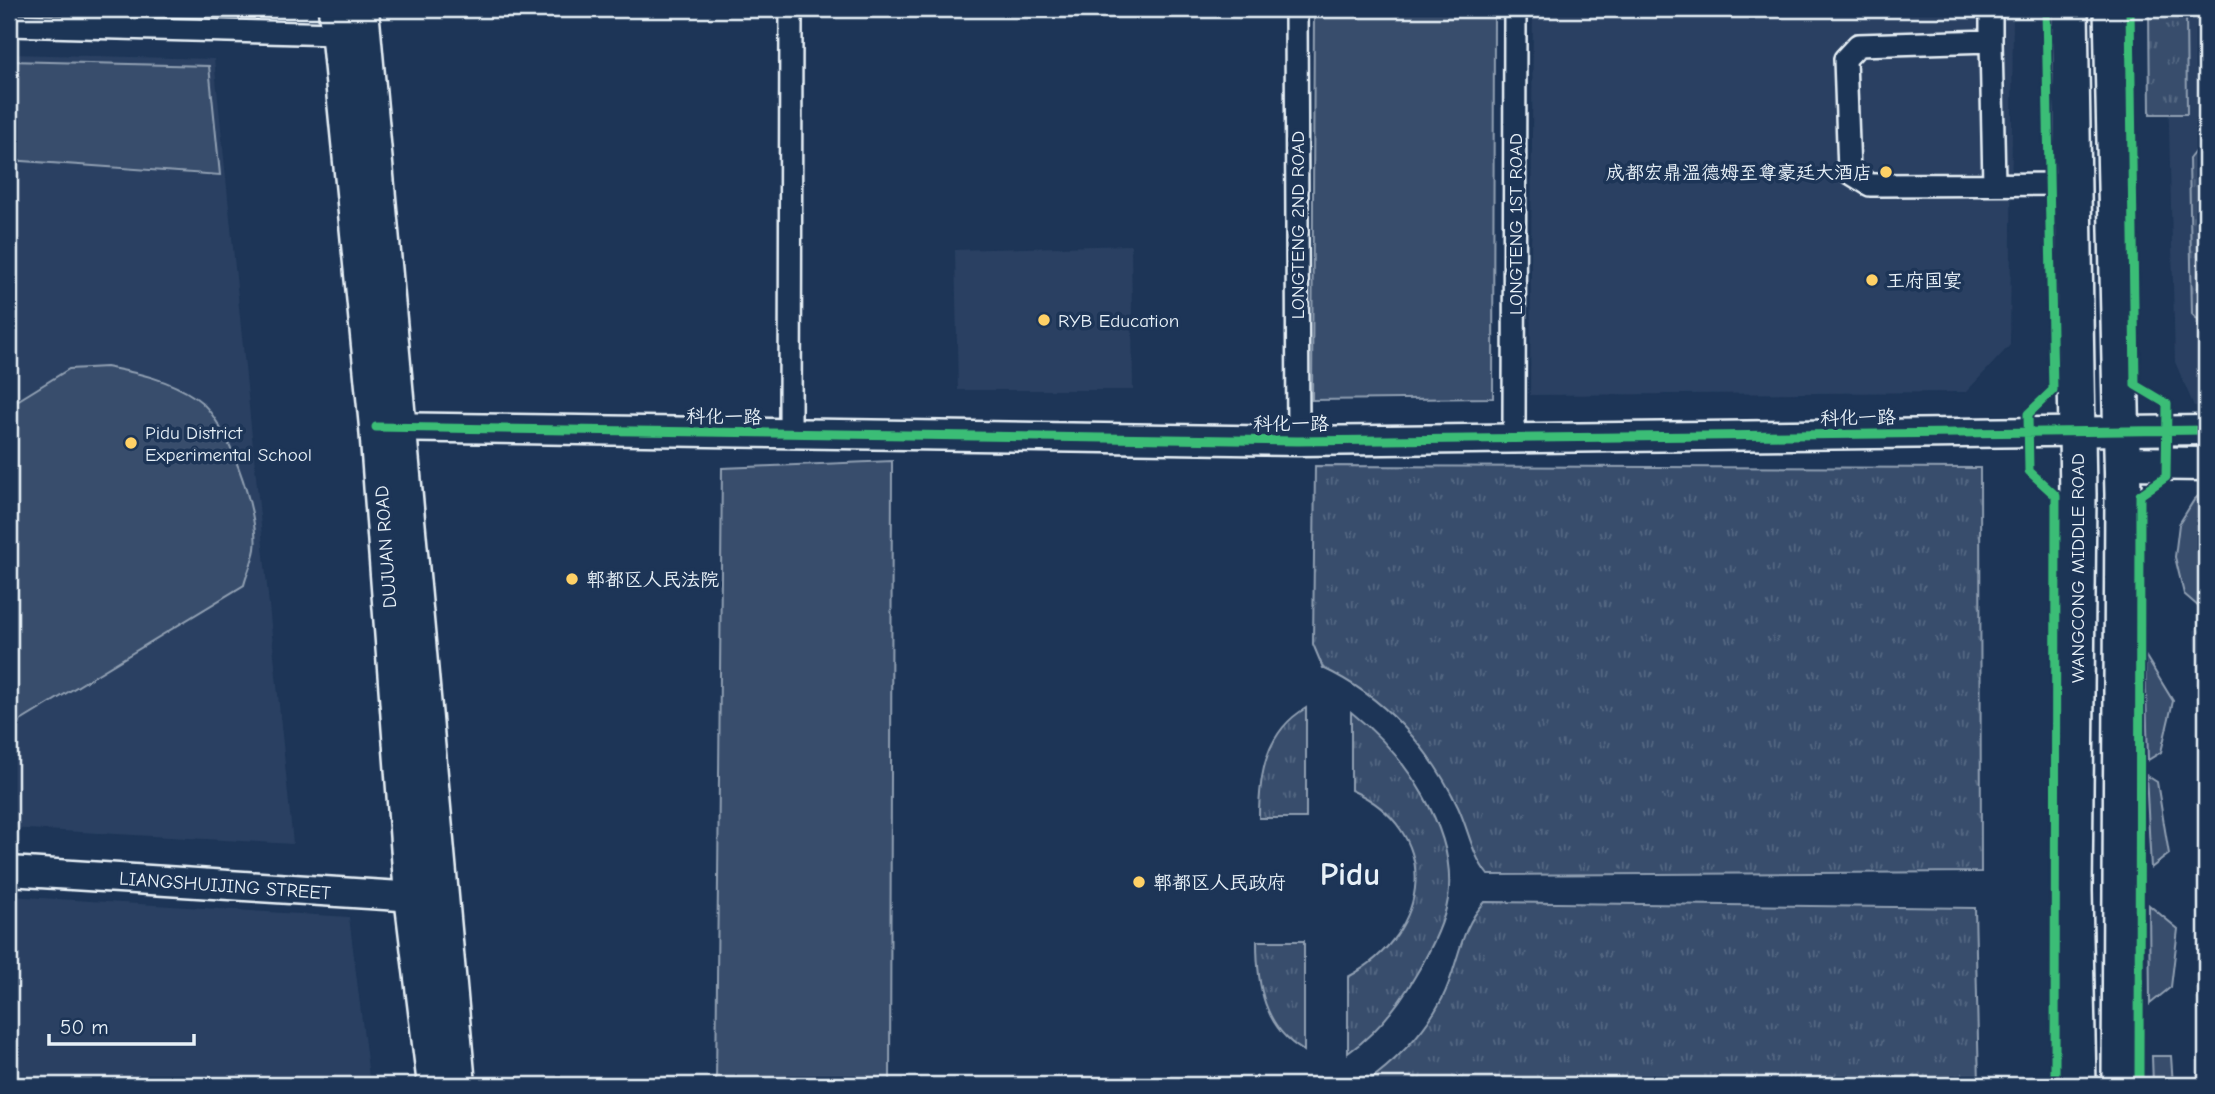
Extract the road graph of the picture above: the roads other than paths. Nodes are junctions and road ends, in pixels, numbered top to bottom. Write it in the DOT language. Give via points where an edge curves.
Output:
graph roads {
  1 [pos="362,9"];
  2 [pos="791,9"];
  3 [pos="1296,9"];
  4 [pos="1515,9"];
  5 [pos="1991,9"];
  6 [pos="2070,9"];
  7 [pos="2112,9"];
  8 [pos="336,21"];
  9 [pos="9,25"];
  10 [pos="1991,41"];
  11 [pos="1994,184"];
  12 [pos="2074,184"];
  13 [pos="389,428"];
  14 [pos="2077,430"];
  15 [pos="2206,430"];
  16 [pos="790,434"];
  17 [pos="1514,439"];
  18 [pos="1298,441"];
  19 [pos="2122,447"];
  20 [pos="2206,464"];
  21 [pos="9,871"];
  22 [pos="426,897"];
  23 [pos="434,1085"];
  24 [pos="458,1085"];
  25 [pos="2078,1085"];
  26 [pos="2120,1085"];
  1 -- 13 [label="main road, DUJUAN ROAD"];
  2 -- 16 [label="street"];
  3 -- 18 [label="street, LONGTENG 2ND ROAD"];
  4 -- 17 [label="street, LONGTENG 1ST ROAD"];
  5 -- 10 [label="street"];
  6 -- 12 [label="main road, WANGCONG MIDDLE ROAD"];
  7 -- 19 [label="main road"];
  8 -- 9 [label="street"];
  8 -- 13 [label="main road, DUJUAN ROAD"];
  10 -- 11 [label="street"];
  10 -- 11 [label="street" via="1858,45 1845,59 1849,172 1870,185"];
  11 -- 12 [label="street"];
  12 -- 14 [label="main road, WANGCONG MIDDLE ROAD"];
  13 -- 16 [label="street, 科化一路"];
  13 -- 22 [label="main road, DUJUAN ROAD"];
  14 -- 17 [label="street, 科化一路"];
  14 -- 19 [label="street, 科化一路"];
  14 -- 25 [label="main road, WANGCONG MIDDLE ROAD" via="2074,891"];
  15 -- 19 [label="street, 科化一路"];
  16 -- 18 [label="street, 科化一路"];
  17 -- 18 [label="street, 科化一路"];
  19 -- 20 [label="main road"];
  19 -- 26 [label="main road"];
  21 -- 22 [label="street, LIANGSHUIJING STREET"];
  22 -- 23 [label="main road, DUJUAN ROAD"];
  22 -- 24 [label="main road, DUJUAN ROAD"];
}
